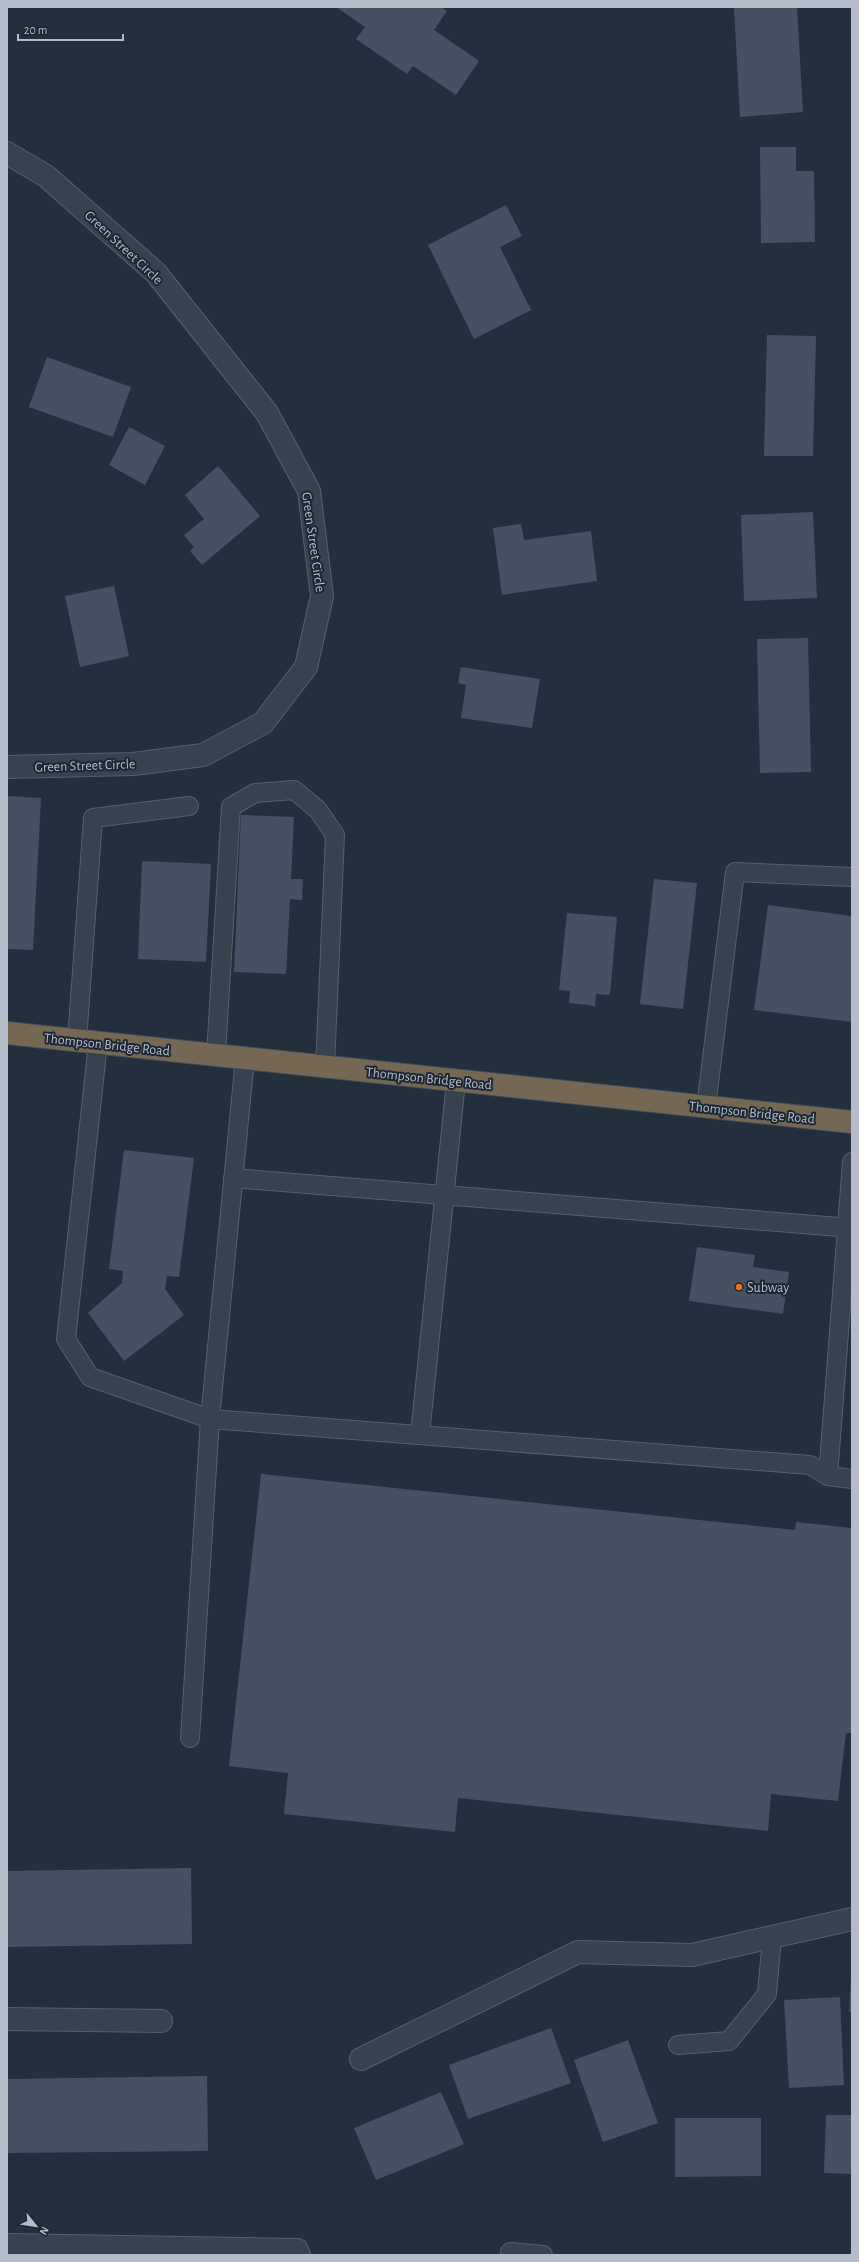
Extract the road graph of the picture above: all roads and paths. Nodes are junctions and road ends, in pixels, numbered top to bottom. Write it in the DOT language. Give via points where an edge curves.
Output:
graph roads {
  1 [pos="7,153"];
  2 [pos="7,767"];
  3 [pos="189,806"];
  4 [pos="852,877"];
  5 [pos="7,1033"];
  6 [pos="87,1042"];
  7 [pos="216,1055"];
  8 [pos="245,1058"];
  9 [pos="325,1066"];
  10 [pos="456,1081"];
  11 [pos="706,1107"];
  12 [pos="852,1122"];
  13 [pos="852,1162"];
  14 [pos="234,1178"];
  15 [pos="444,1196"];
  16 [pos="850,1227"];
  17 [pos="210,1419"];
  18 [pos="420,1435"];
  19 [pos="828,1476"];
  20 [pos="852,1479"];
  21 [pos="190,1738"];
  22 [pos="852,1919"];
  23 [pos="772,1937"];
  24 [pos="7,2019"];
  25 [pos="161,2021"];
  26 [pos="678,2045"];
  27 [pos="361,2059"];
  28 [pos="7,2245"];
  29 [pos="35,2250"];
  30 [pos="299,2255"];
  31 [pos="510,2255"];
  32 [pos="543,2255"];
  1 -- 2 [label="street, Green Street Circle" via="46,176 156,273 267,412 309,491 322,596 306,667 263,723 203,756 133,764"];
  3 -- 6 [label="lane" via="93,818"];
  4 -- 11 [label="lane" via="735,872"];
  5 -- 6 [label="highway, Thompson Bridge Road"];
  6 -- 7 [label="highway, Thompson Bridge Road"];
  6 -- 17 [label="lane" via="66,1339 90,1377"];
  7 -- 8 [label="highway, Thompson Bridge Road"];
  7 -- 9 [label="lane" via="231,807 255,793 294,790 318,810 335,835"];
  8 -- 9 [label="highway, Thompson Bridge Road"];
  8 -- 14 [label="lane"];
  9 -- 10 [label="highway, Thompson Bridge Road"];
  10 -- 11 [label="highway, Thompson Bridge Road"];
  10 -- 15 [label="lane"];
  11 -- 12 [label="highway, Thompson Bridge Road"];
  13 -- 16 [label="lane"];
  14 -- 15 [label="lane"];
  14 -- 17 [label="lane"];
  15 -- 16 [label="lane"];
  15 -- 18 [label="lane"];
  16 -- 19 [label="lane"];
  17 -- 18 [label="lane"];
  17 -- 21 [label="lane"];
  18 -- 19 [label="lane" via="810,1465"];
  19 -- 20 [label="lane"];
  22 -- 23 [label="street"];
  23 -- 26 [label="lane" via="767,1994 729,2041"];
  23 -- 27 [label="street" via="692,1955 578,1952"];
  24 -- 25 [label="street"];
  28 -- 29 [label="street"];
  29 -- 30 [label="street" via="297,2250"];
  31 -- 32 [label="lane" via="510,2252"];
}
